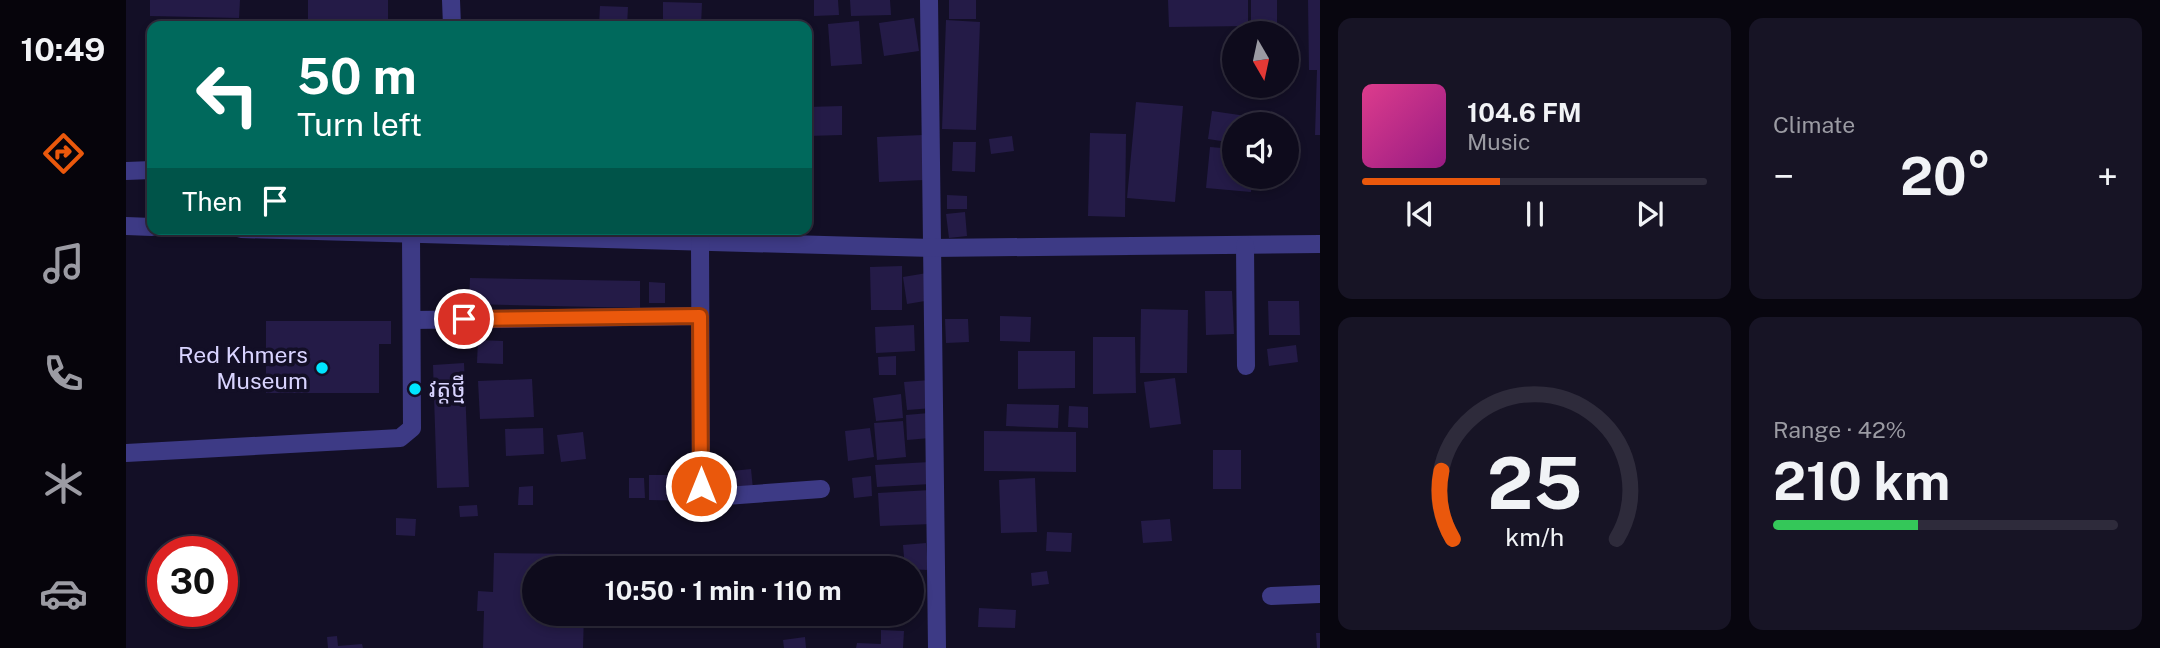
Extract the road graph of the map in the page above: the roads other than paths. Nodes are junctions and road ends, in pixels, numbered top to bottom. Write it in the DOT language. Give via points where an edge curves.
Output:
graph roads {
  1 [pos="451,0"];
  2 [pos="929,0"];
  3 [pos="452,21"];
  4 [pos="147,170"];
  5 [pos="126,171"];
  6 [pos="126,226"];
  7 [pos="147,227"];
  8 [pos="411,235"];
  9 [pos="535,235"];
  10 [pos="700,241"];
  11 [pos="1320,244"];
  12 [pos="1245,245"];
  13 [pos="932,248"];
  14 [pos="700,316"];
  15 [pos="412,320"];
  16 [pos="1246,366"];
  17 [pos="126,453"];
  18 [pos="821,489"];
  19 [pos="1320,594"];
  20 [pos="1271,596"];
  21 [pos="937,648"];
  1 -- 3 [label="street"];
  2 -- 13 [label="street"];
  4 -- 5 [label="street"];
  6 -- 7 [label="street"];
  8 -- 15 [label="street"];
  9 -- 10 [label="street"];
  10 -- 13 [label="street"];
  10 -- 14 [label="street"];
  11 -- 12 [label="street"];
  12 -- 13 [label="street"];
  12 -- 16 [label="street"];
  13 -- 21 [label="street"];
  14 -- 15 [label="street"];
  14 -- 18 [label="street" via="701,486 705,494"];
  15 -- 17 [label="street" via="412,428 400,438"];
  19 -- 20 [label="street"];
}
